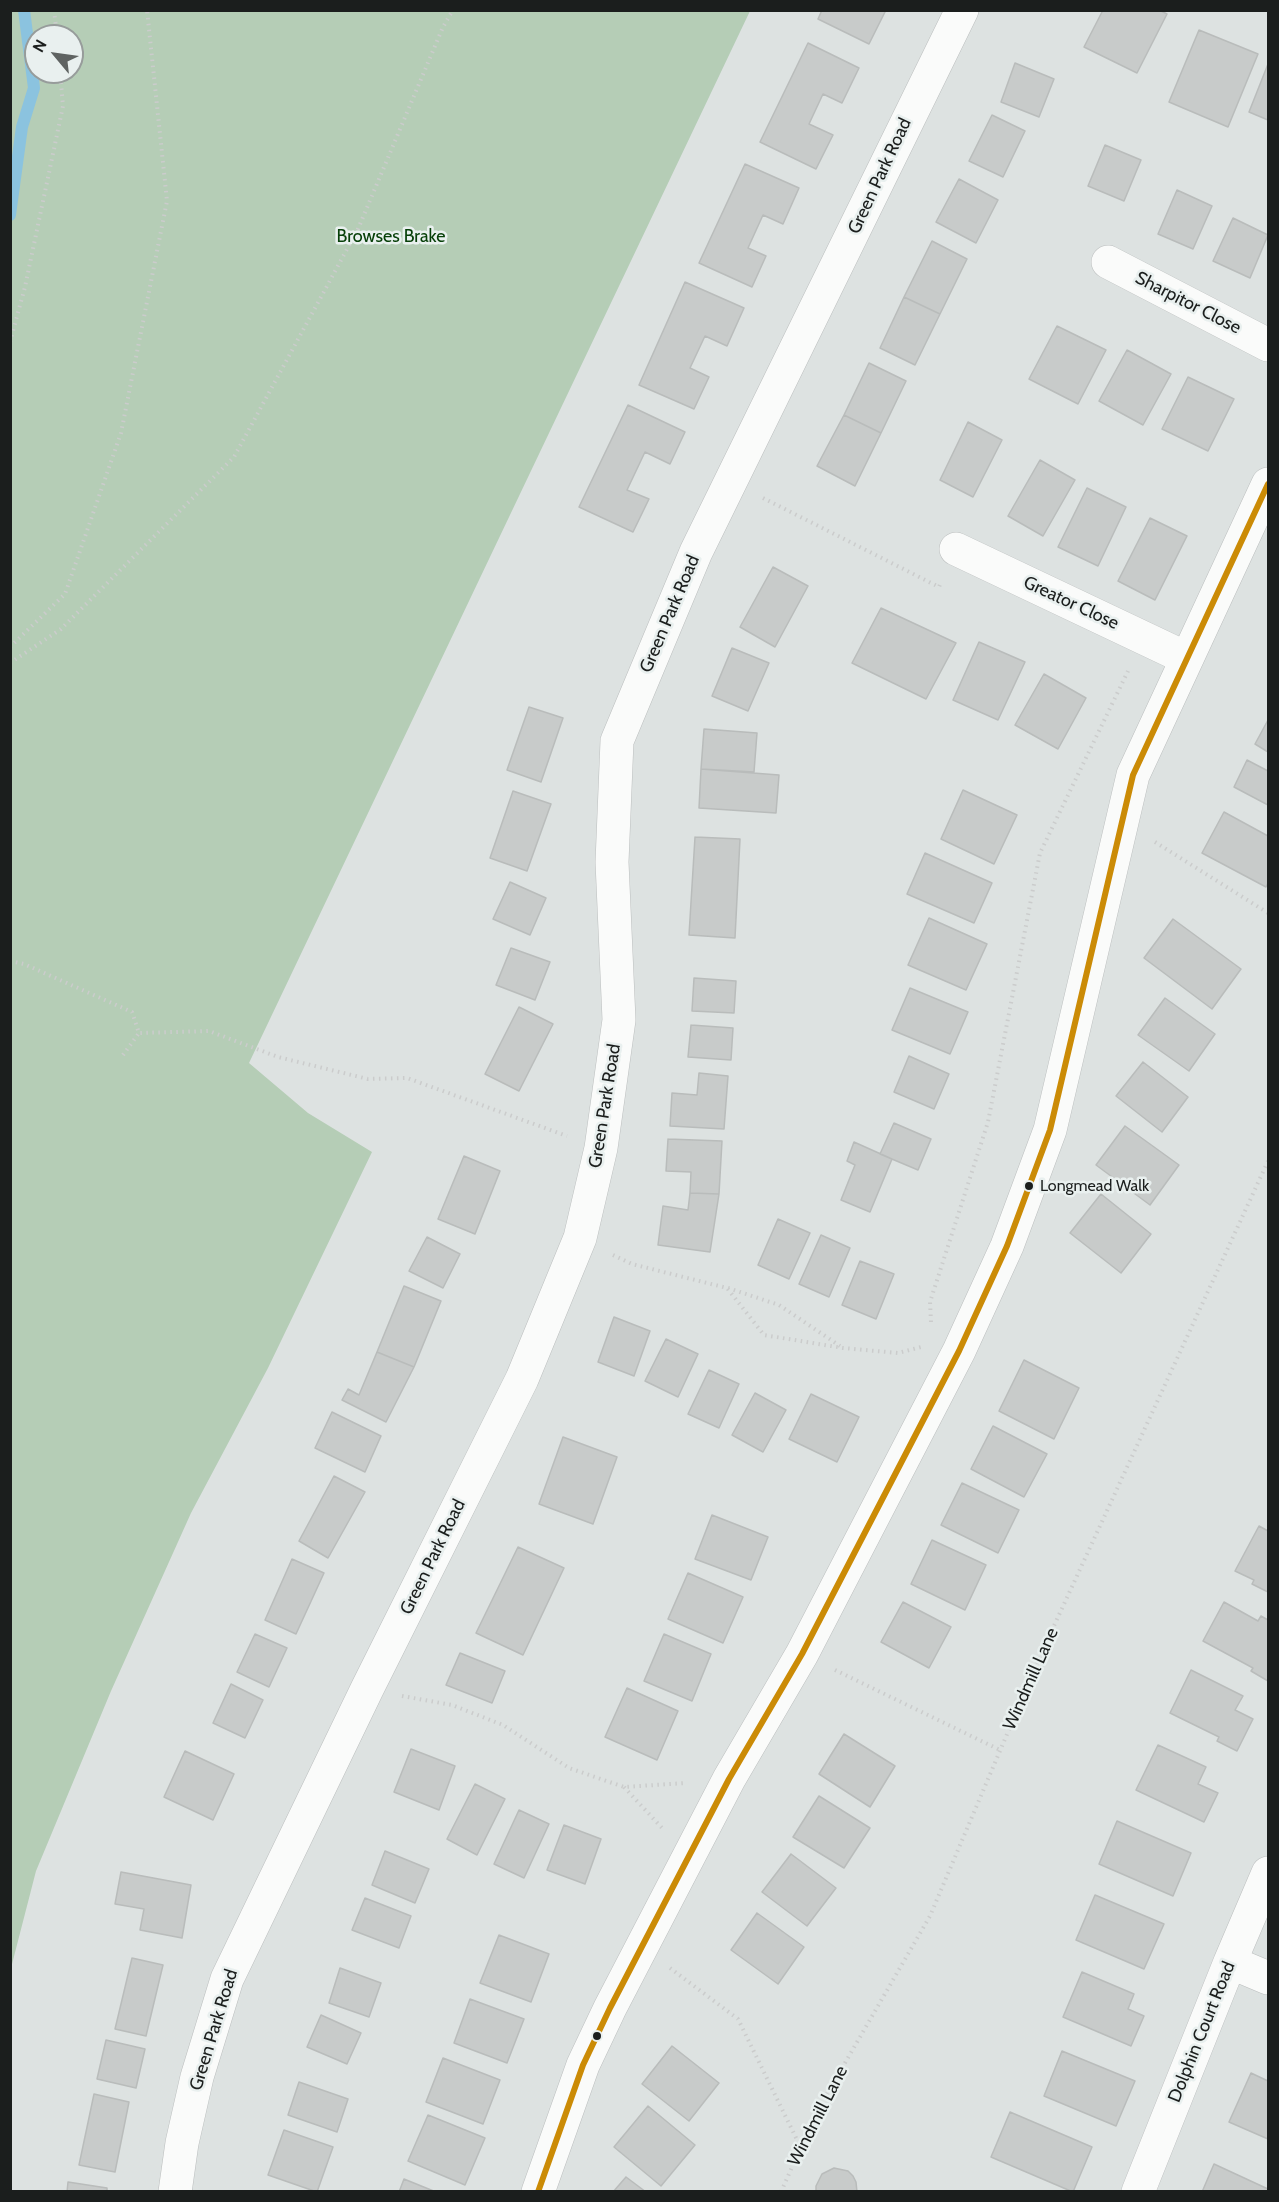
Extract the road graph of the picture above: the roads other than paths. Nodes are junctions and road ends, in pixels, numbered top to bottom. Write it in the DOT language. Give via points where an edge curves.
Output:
graph roads {
  1 [pos="962,10"];
  2 [pos="1108,262"];
  3 [pos="1269,345"];
  4 [pos="1269,484"];
  5 [pos="956,549"];
  6 [pos="1186,658"];
  7 [pos="1269,1873"];
  8 [pos="1230,1962"];
  9 [pos="1269,1978"];
  10 [pos="175,2192"];
  11 [pos="538,2192"];
  12 [pos="1138,2192"];
  1 -- 10 [label="street, Green Park Road" via="696,552 617,741 612,862 619,1020 601,1148 580,1238 522,1379 227,1979 197,2078"];
  2 -- 3 [label="street, Sharpitor Close"];
  4 -- 6 [label="street"];
  5 -- 6 [label="street, Greator Close"];
  6 -- 11 [label="street" via="1133,775 1050,1130 1007,1246 945,1348 802,1654 729,1779 610,2008 583,2065"];
  7 -- 8 [label="street, Dolphin Court Road"];
  8 -- 9 [label="street"];
  8 -- 12 [label="street, Dolphin Court Road"];
}
